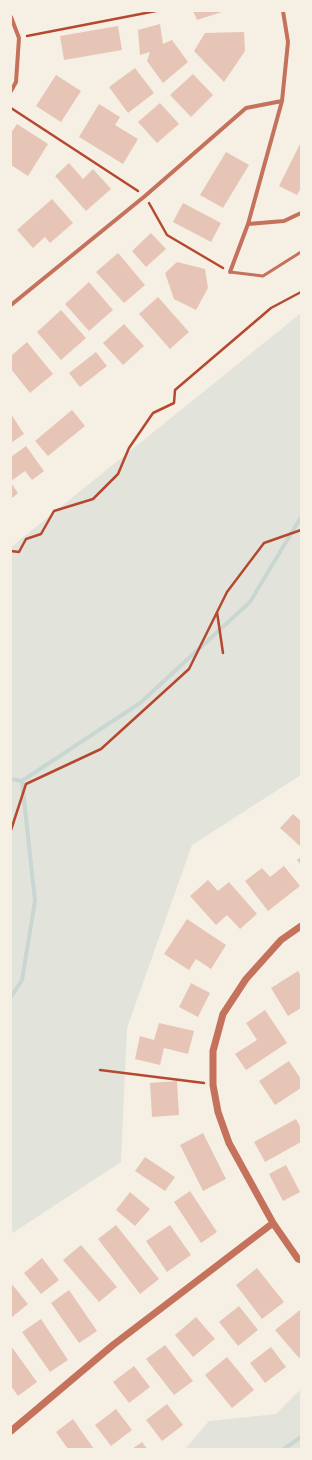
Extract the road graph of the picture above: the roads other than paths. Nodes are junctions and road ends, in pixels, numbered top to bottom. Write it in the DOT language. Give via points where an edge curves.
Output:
graph roads {
  1 [pos="283,11"];
  2 [pos="11,18"];
  3 [pos="11,91"];
  4 [pos="282,101"];
  5 [pos="301,213"];
  6 [pos="248,224"];
  7 [pos="301,252"];
  8 [pos="230,272"];
  9 [pos="11,305"];
  10 [pos="301,926"];
  11 [pos="273,1223"];
  12 [pos="301,1260"];
  13 [pos="11,1431"];
  1 -- 4 [label="street" via="288,42"];
  2 -- 3 [label="street" via="19,38 16,82"];
  4 -- 6 [label="street"];
  4 -- 9 [label="street" via="246,108 145,196"];
  5 -- 6 [label="street" via="284,221"];
  6 -- 8 [label="street"];
  7 -- 8 [label="lane" via="263,276"];
  10 -- 11 [label="street" via="281,940 246,979 223,1014 213,1051 218,1112 229,1142"];
  11 -- 12 [label="street"];
  11 -- 13 [label="street" via="113,1345"];
}
